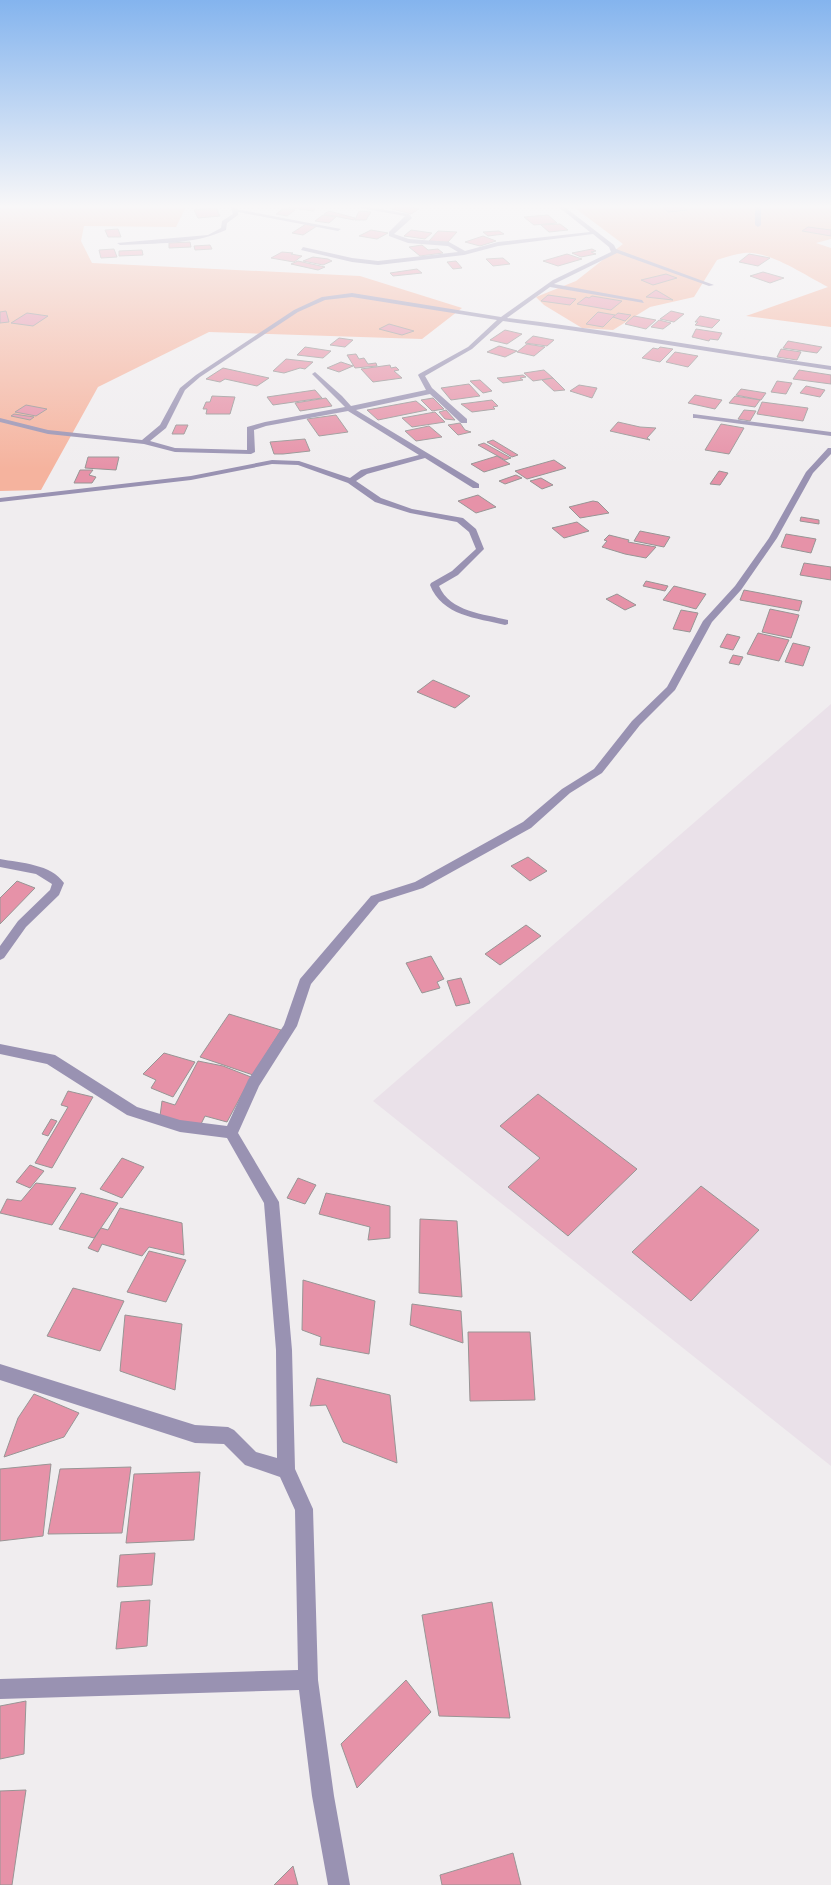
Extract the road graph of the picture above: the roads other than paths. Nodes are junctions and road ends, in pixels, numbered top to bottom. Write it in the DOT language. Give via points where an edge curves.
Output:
graph roads {
  1 [pos="536,293"];
  2 [pos="593,293"];
  3 [pos="642,302"];
  4 [pos="502,319"];
  5 [pos="831,368"];
  6 [pos="315,374"];
  7 [pos="432,391"];
  8 [pos="350,409"];
  9 [pos="696,416"];
  10 [pos="0,420"];
  11 [pos="464,421"];
  12 [pos="831,434"];
  13 [pos="144,442"];
  14 [pos="831,450"];
  15 [pos="423,456"];
  16 [pos="352,481"];
  17 [pos="476,486"];
  18 [pos="0,500"];
  19 [pos="505,622"];
  20 [pos="0,863"];
  21 [pos="0,955"];
  22 [pos="0,1049"];
  23 [pos="231,1133"];
  24 [pos="0,1372"];
  25 [pos="286,1470"];
  26 [pos="308,1680"];
  27 [pos="0,1689"];
  28 [pos="339,1885"];
  1 -- 4 [label="street"];
  2 -- 3 [label="street"];
  4 -- 5 [label="street"];
  4 -- 7 [label="street" via="470,348 421,375"];
  4 -- 13 [label="street" via="352,295 324,298 296,311 198,376 182,389 162,426"];
  6 -- 8 [label="street"];
  7 -- 8 [label="street"];
  7 -- 11 [label="street"];
  8 -- 13 [label="street" via="265,424 250,430 252,452 174,450"];
  8 -- 15 [label="street"];
  9 -- 12 [label="street"];
  10 -- 13 [label="street" via="48,432"];
  14 -- 23 [label="street" via="810,472 773,538 738,588 708,621 671,688 636,723 598,771 566,791 527,825 419,885 375,899 305,982 290,1026 253,1084"];
  15 -- 16 [label="street" via="364,472"];
  15 -- 17 [label="street"];
  16 -- 18 [label="street" via="299,463 272,462 182,479"];
  16 -- 19 [label="street" via="378,500 410,511 460,520 473,531 480,550 456,573 434,585 436,593 451,607"];
  20 -- 21 [label="street" via="44,872 54,877 58,887 22,924"];
  22 -- 23 [label="street" via="50,1059 132,1111 180,1126"];
  23 -- 25 [label="street" via="271,1202 284,1350"];
  24 -- 25 [label="street" via="195,1434 228,1436 251,1459"];
  25 -- 26 [label="street" via="304,1509"];
  26 -- 27 [label="street"];
  26 -- 28 [label="street" via="323,1796"];
}
